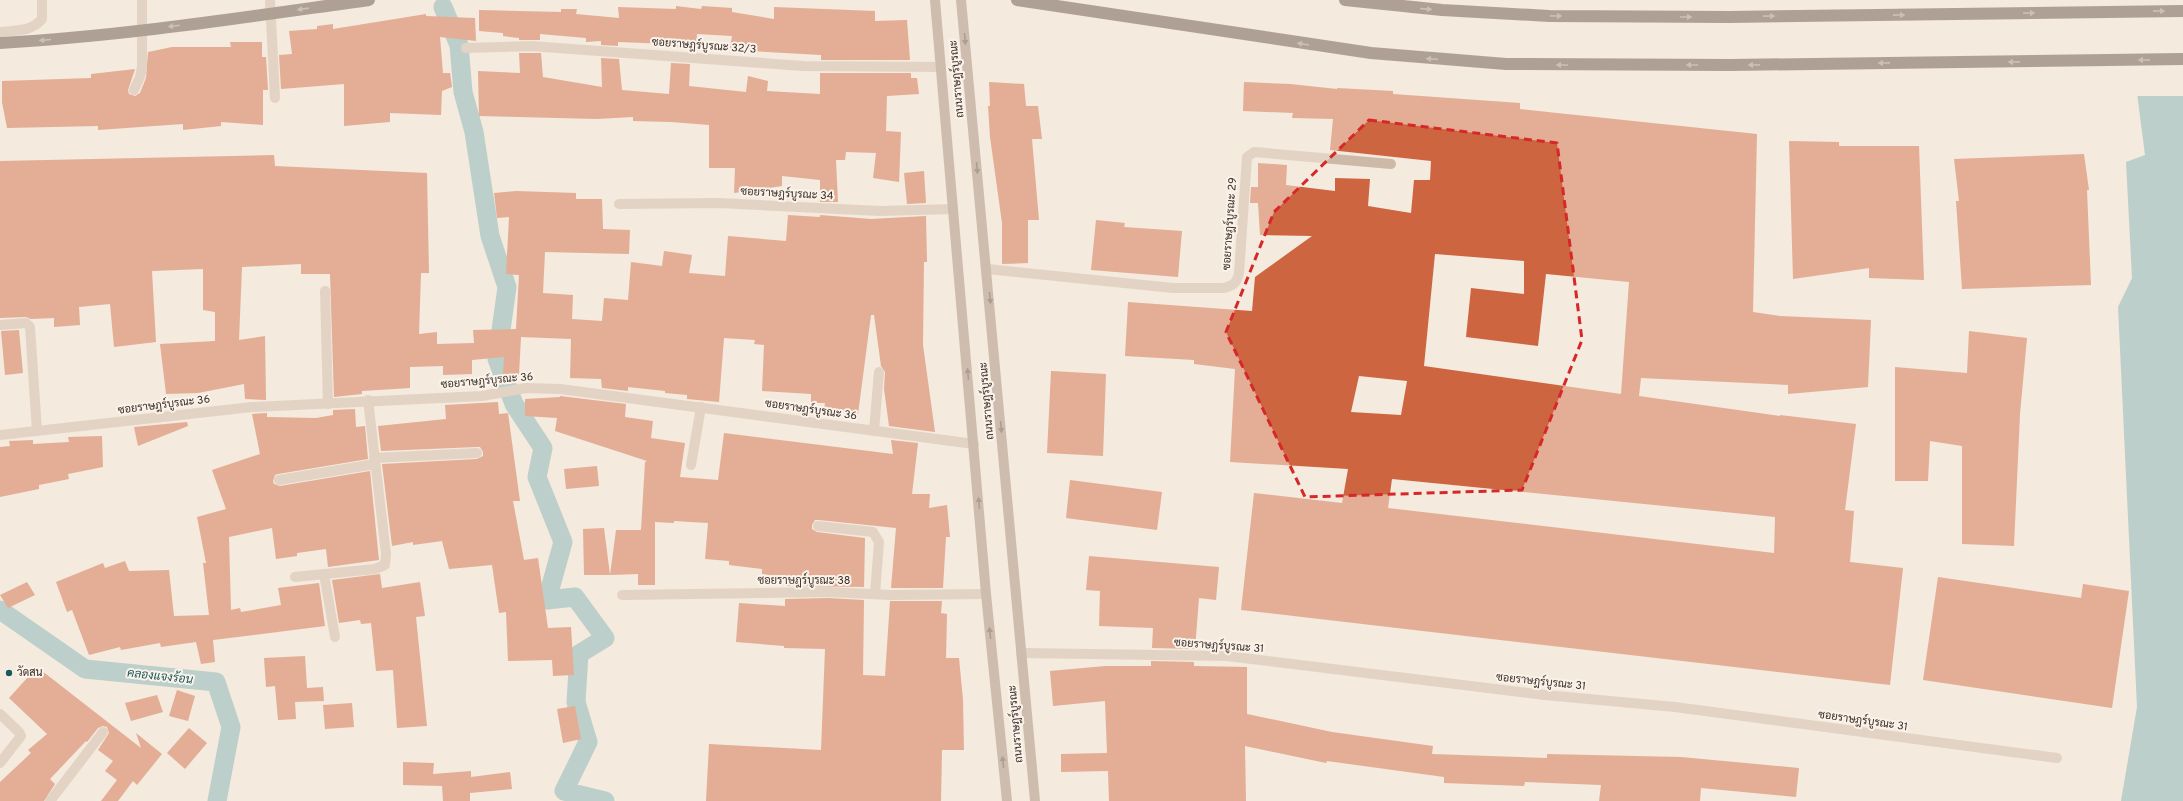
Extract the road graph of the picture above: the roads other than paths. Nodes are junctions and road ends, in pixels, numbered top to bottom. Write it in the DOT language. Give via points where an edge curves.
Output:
graph roads {
  1 [pos="42,0"];
  2 [pos="142,0"];
  3 [pos="270,0"];
  4 [pos="369,0"];
  5 [pos="934,0"];
  6 [pos="961,0"];
  7 [pos="1017,0"];
  8 [pos="1345,0"];
  9 [pos="2183,11"];
  10 [pos="0,32"];
  11 [pos="0,43"];
  12 [pos="466,48"];
  13 [pos="2183,59"];
  14 [pos="941,67"];
  15 [pos="134,90"];
  16 [pos="275,98"];
  17 [pos="1391,164"];
  18 [pos="619,204"];
  19 [pos="953,209"];
  20 [pos="987,269"];
  21 [pos="325,291"];
  22 [pos="0,325"];
  23 [pos="879,372"];
  24 [pos="368,400"];
  25 [pos="328,404"];
  26 [pos="701,407"];
  27 [pos="37,431"];
  28 [pos="874,431"];
  29 [pos="0,435"];
  30 [pos="974,444"];
  31 [pos="477,453"];
  32 [pos="375,461"];
  33 [pos="692,465"];
  34 [pos="279,480"];
  35 [pos="818,526"];
  36 [pos="324,574"];
  37 [pos="295,577"];
  38 [pos="875,594"];
  39 [pos="986,594"];
  40 [pos="622,595"];
  41 [pos="335,637"];
  42 [pos="1021,653"];
  43 [pos="0,714"];
  44 [pos="103,732"];
  45 [pos="2057,758"];
  46 [pos="0,763"];
  47 [pos="50,801"];
  48 [pos="1007,801"];
  49 [pos="1035,801"];
  1 -- 10 [label="street" via="42,19 36,25 28,29"];
  2 -- 15 [label="street" via="142,67"];
  3 -- 16 [label="street"];
  4 -- 11 [label="highway, one-way, bridge" via="164,28"];
  5 -- 14 [label="main road, ถนนราษฎร์บูรณะ"];
  6 -- 20 [label="main road, ถนนราษฎร์บูรณะ, one-way"];
  13 -- 7 [label="highway, one-way" via="1723,65 1506,64 1363,52"];
  8 -- 9 [label="highway, one-way" via="1442,10 1549,16 1730,17"];
  12 -- 14 [label="street, ซอยราษฎร์บูรณะ 32/3" via="531,46 803,66"];
  14 -- 19 [label="main road, ถนนราษฎร์บูรณะ"];
  17 -- 20 [label="street, ซอยราษฎร์บูรณะ 29" via="1254,152 1250,154 1247,157 1239,273 1237,281 1231,286 1174,288"];
  18 -- 19 [label="street, ซอยราษฎร์บูรณะ 34" via="719,203 880,211"];
  30 -- 19 [label="main road, ถนนราษฎร์บูรณะ, one-way"];
  20 -- 42 [label="main road, ถนนราษฎร์บูรณะ, one-way"];
  21 -- 25 [label="street"];
  22 -- 27 [label="street" via="26,323 30,327"];
  23 -- 28 [label="street"];
  24 -- 25 [label="street, ซอยราษฎร์บูรณะ 36"];
  24 -- 26 [label="street, ซอยราษฎร์บูรณะ 36" via="496,394 526,388 560,389"];
  24 -- 32 [label="street"];
  25 -- 27 [label="street, ซอยราษฎร์บูรณะ 36" via="252,407"];
  26 -- 28 [label="street, ซอยราษฎร์บูรณะ 36"];
  26 -- 33 [label="street"];
  27 -- 29 [label="street, ซอยราษฎร์บูรณะ 36"];
  28 -- 30 [label="street, ซอยราษฎร์บูรณะ 36"];
  39 -- 30 [label="main road, ถนนราษฎร์บูรณะ, one-way"];
  31 -- 32 [label="street"];
  32 -- 34 [label="street"];
  32 -- 36 [label="street" via="385,564 375,569"];
  35 -- 38 [label="street" via="873,532 877,536 879,542"];
  36 -- 37 [label="street"];
  36 -- 41 [label="street"];
  38 -- 39 [label="street, ซอยราษฎร์บูรณะ 38"];
  38 -- 40 [label="street, ซอยราษฎร์บูรณะ 38" via="828,592"];
  48 -- 39 [label="main road, ถนนราษฎร์บูรณะ, one-way"];
  42 -- 45 [label="street, ซอยราษฎร์บูรณะ 31" via="1227,656 1545,695 1675,707"];
  42 -- 49 [label="main road, ถนนราษฎร์บูรณะ"];
  43 -- 46 [label="street" via="20,736"];
  44 -- 47 [label="street"];
}
